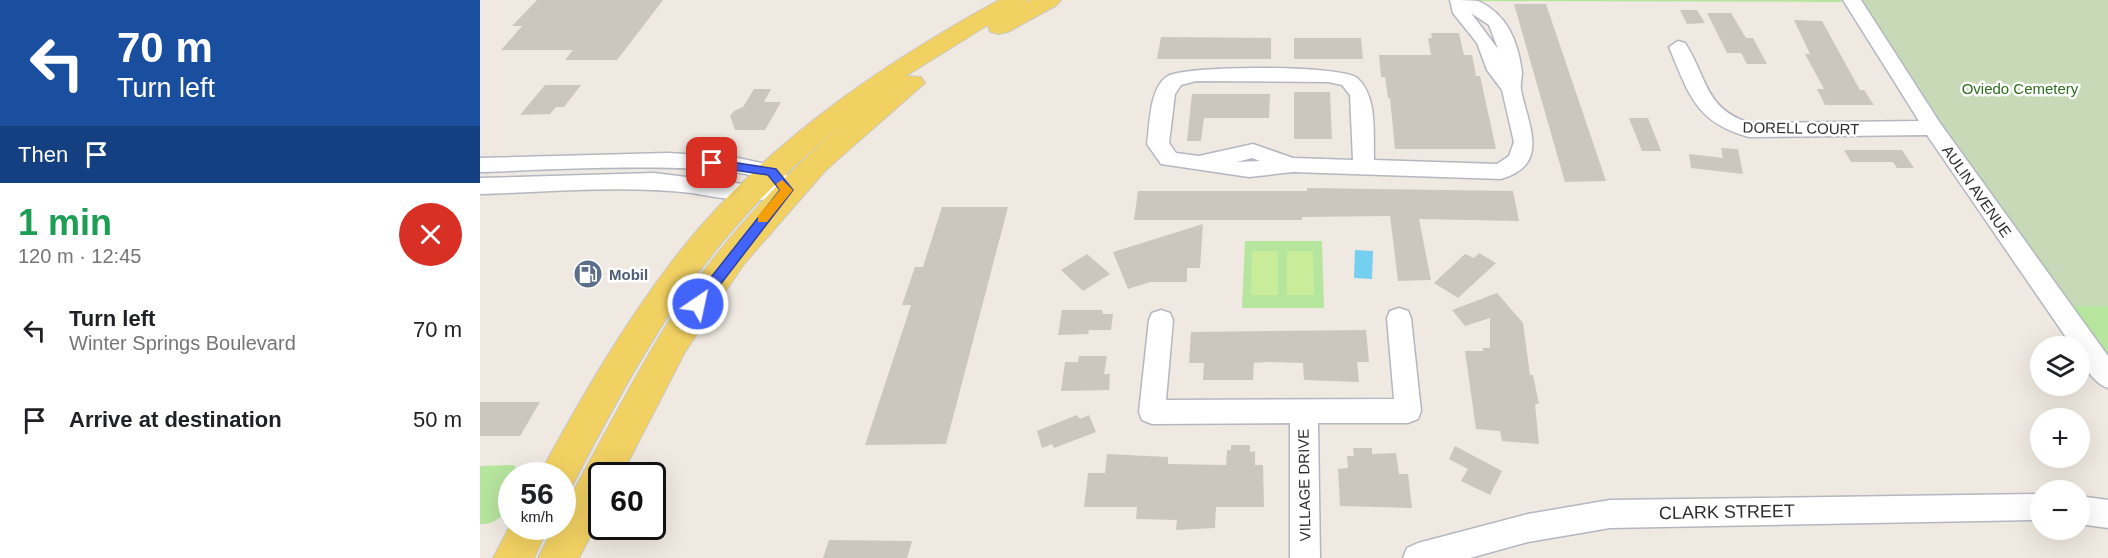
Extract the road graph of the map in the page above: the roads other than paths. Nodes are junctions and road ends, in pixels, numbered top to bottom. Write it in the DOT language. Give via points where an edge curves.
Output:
graph roads {
  1 [pos="1852,0"];
  2 [pos="1030,2"];
  3 [pos="1466,7"];
  4 [pos="1502,30"];
  5 [pos="1480,35"];
  6 [pos="1678,47"];
  7 [pos="1511,88"];
  8 [pos="1933,128"];
  9 [pos="480,165"];
  10 [pos="1364,167"];
  11 [pos="779,181"];
  12 [pos="480,186"];
  13 [pos="751,193"];
  14 [pos="1399,318"];
  15 [pos="1161,321"];
  16 [pos="2108,377"];
  17 [pos="1304,412"];
  18 [pos="566,462"];
  19 [pos="610,462"];
  20 [pos="588,502"];
  21 [pos="2030,507"];
  22 [pos="2090,512"];
  23 [pos="2108,514"];
  24 [pos="523,540"];
  25 [pos="513,558"];
  26 [pos="558,558"];
  27 [pos="1305,558"];
  28 [pos="1418,558"];
  1 -- 8 [label="street, AULIN AVENUE"];
  2 -- 11 [label="main road"];
  3 -- 4 [label="street"];
  3 -- 5 [label="street"];
  4 -- 5 [label="street"];
  4 -- 7 [label="street" via="1512,73"];
  5 -- 7 [label="street" via="1497,74"];
  6 -- 8 [label="street, DORELL COURT" via="1706,108 1734,127"];
  7 -- 10 [label="street" via="1524,142 1518,160 1501,171"];
  8 -- 16 [label="street, AULIN AVENUE"];
  9 -- 11 [label="street" via="668,160 734,165"];
  10 -- 10 [label="street" via="1360,94 1349,81 1328,76 1195,75 1174,81 1165,94 1158,144 1169,159 1249,170 1293,165"];
  11 -- 13 [label="main road"];
  11 -- 19 [label="main road" via="686,323"];
  12 -- 13 [label="street" via="654,181"];
  13 -- 18 [label="main road" via="700,250 649,318"];
  14 -- 17 [label="street" via="1408,411"];
  15 -- 17 [label="street" via="1152,412"];
  17 -- 27 [label="street, VILLAGE DRIVE"];
  20 -- 26 [label="main road"];
  21 -- 28 [label="street, CLARK STREET" via="1610,514 1528,528"];
  22 -- 23 [label="street"];
  24 -- 25 [label="main road"];
}
